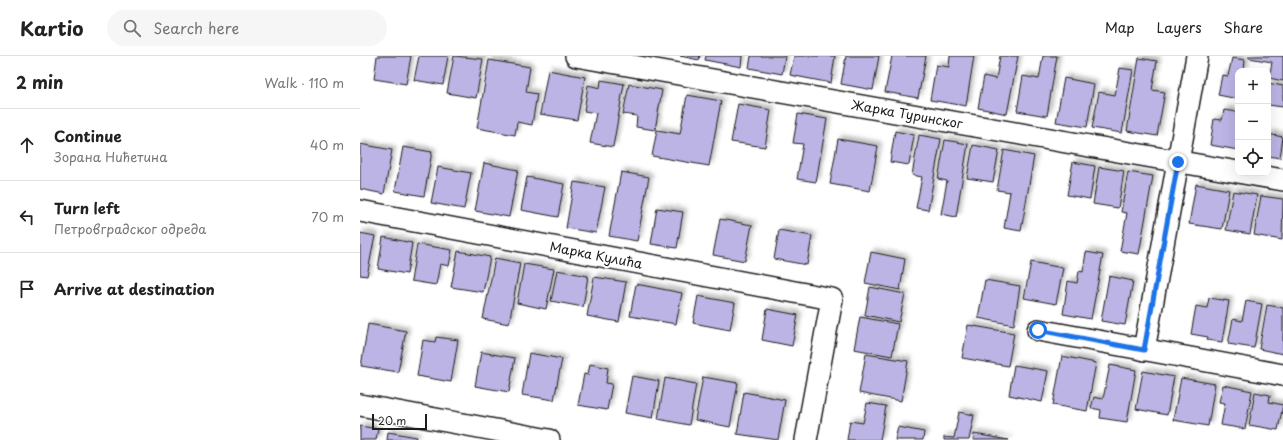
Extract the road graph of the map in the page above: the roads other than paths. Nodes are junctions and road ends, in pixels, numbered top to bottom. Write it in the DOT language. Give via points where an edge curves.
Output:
graph roads {
  1 [pos="576,56"];
  2 [pos="1197,56"];
  3 [pos="1178,162"];
  4 [pos="1235,172"];
  5 [pos="1260,176"];
  6 [pos="1283,180"];
  7 [pos="360,211"];
  8 [pos="1038,330"];
  9 [pos="1144,350"];
  10 [pos="1283,375"];
  11 [pos="360,405"];
  12 [pos="549,440"];
  13 [pos="806,440"];
  1 -- 3 [label="street, Жарка Туринског"];
  2 -- 3 [label="street"];
  3 -- 4 [label="street, Жарка Туринског"];
  3 -- 9 [label="street"];
  5 -- 6 [label="street"];
  7 -- 13 [label="street, Марка Кулића" via="832,299"];
  8 -- 9 [label="street"];
  9 -- 10 [label="street"];
  11 -- 12 [label="street"];
}
